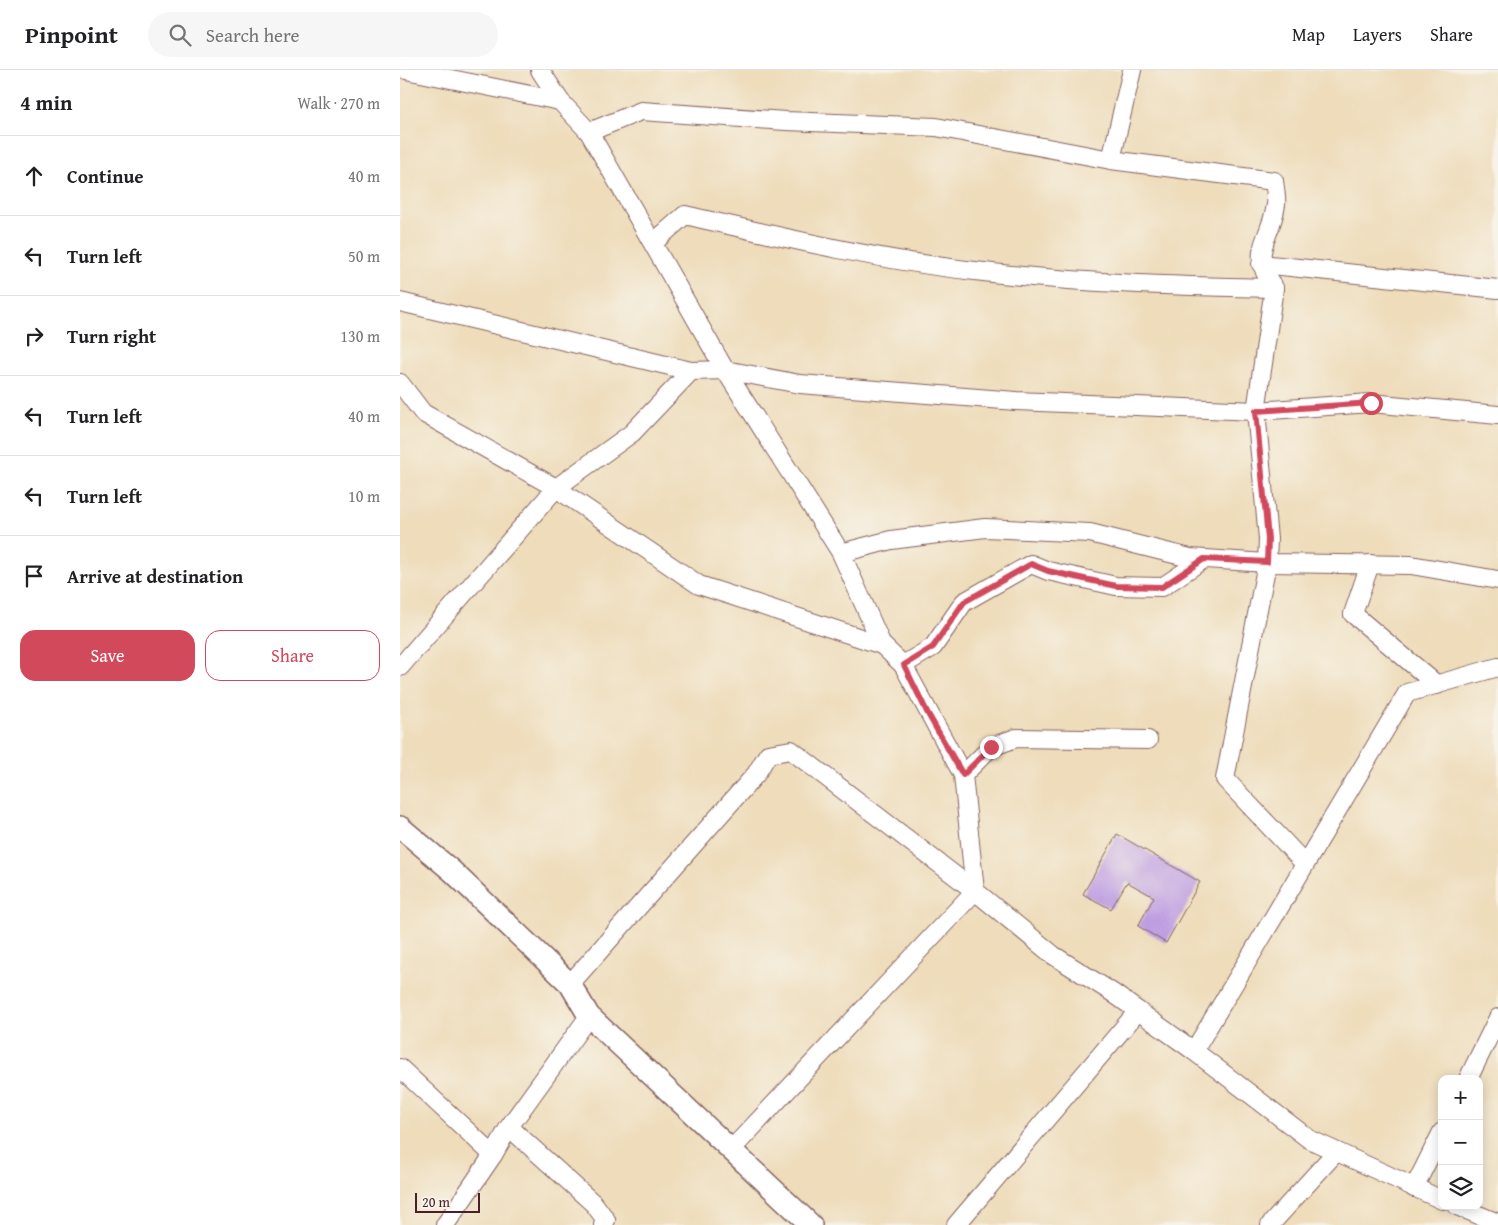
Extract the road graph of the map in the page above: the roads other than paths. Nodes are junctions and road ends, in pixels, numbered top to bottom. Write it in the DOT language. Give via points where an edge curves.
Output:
graph roads {
  1 [pos="406,70"];
  2 [pos="540,70"];
  3 [pos="1132,70"];
  4 [pos="560,101"];
  5 [pos="589,132"];
  6 [pos="1111,160"];
  7 [pos="653,243"];
  8 [pos="1261,264"];
  9 [pos="1274,288"];
  10 [pos="1498,289"];
  11 [pos="400,303"];
  12 [pos="725,370"];
  13 [pos="690,372"];
  14 [pos="400,383"];
  15 [pos="1256,411"];
  16 [pos="1498,415"];
  17 [pos="556,488"];
  18 [pos="841,553"];
  19 [pos="1204,559"];
  20 [pos="1267,562"];
  21 [pos="1370,564"];
  22 [pos="1498,580"];
  23 [pos="882,645"];
  24 [pos="904,665"];
  25 [pos="400,667"];
  26 [pos="1498,667"];
  27 [pos="1437,685"];
  28 [pos="1148,740"];
  29 [pos="963,775"];
  30 [pos="400,827"];
  31 [pos="1306,864"];
  32 [pos="975,891"];
  33 [pos="570,984"];
  34 [pos="1138,1011"];
  35 [pos="589,1016"];
  36 [pos="1498,1018"];
  37 [pos="1194,1051"];
  38 [pos="400,1068"];
  39 [pos="1470,1075"];
  40 [pos="508,1128"];
  41 [pos="1438,1140"];
  42 [pos="730,1151"];
  43 [pos="1336,1152"];
  44 [pos="493,1155"];
  45 [pos="1414,1188"];
  46 [pos="1438,1198"];
  47 [pos="1467,1210"];
  48 [pos="1498,1223"];
  49 [pos="445,1225"];
  50 [pos="603,1225"];
  51 [pos="811,1225"];
  52 [pos="956,1225"];
  53 [pos="1270,1225"];
  1 -- 4 [label="street"];
  2 -- 4 [label="street"];
  3 -- 6 [label="street"];
  4 -- 5 [label="street"];
  5 -- 6 [label="street" via="641,111 936,127"];
  5 -- 7 [label="street"];
  6 -- 8 [label="street" via="1274,181 1277,204"];
  7 -- 9 [label="street" via="685,215 826,247 974,271 1120,284"];
  7 -- 12 [label="street"];
  8 -- 9 [label="street"];
  8 -- 10 [label="street"];
  9 -- 15 [label="street"];
  11 -- 13 [label="street"];
  12 -- 13 [label="street"];
  12 -- 15 [label="street" via="800,384 1016,401"];
  12 -- 18 [label="street"];
  13 -- 17 [label="street" via="632,433"];
  14 -- 17 [label="street" via="423,412"];
  15 -- 16 [label="street" via="1371,403"];
  15 -- 20 [label="street" via="1268,539"];
  17 -- 23 [label="street" via="698,585"];
  17 -- 25 [label="street"];
  18 -- 19 [label="street" via="891,540 985,528 1090,533"];
  18 -- 23 [label="street"];
  19 -- 20 [label="street"];
  19 -- 24 [label="street" via="1162,587 1116,586 1048,571 1031,564 964,602 933,647"];
  20 -- 21 [label="street"];
  20 -- 31 [label="street" via="1225,779"];
  21 -- 22 [label="street" via="1411,565"];
  21 -- 27 [label="street" via="1353,614"];
  23 -- 24 [label="street"];
  24 -- 29 [label="street"];
  26 -- 27 [label="street"];
  27 -- 31 [label="street" via="1407,693"];
  28 -- 29 [label="street" via="1016,738 991,747"];
  29 -- 32 [label="street"];
  30 -- 33 [label="street" via="452,871"];
  31 -- 37 [label="street"];
  32 -- 33 [label="street" via="791,750 768,754 756,774"];
  32 -- 34 [label="street" via="1053,955"];
  32 -- 42 [label="street"];
  33 -- 35 [label="street"];
  34 -- 37 [label="street"];
  34 -- 52 [label="street"];
  35 -- 40 [label="street"];
  35 -- 42 [label="street"];
  36 -- 39 [label="street"];
  37 -- 43 [label="street" via="1308,1139"];
  38 -- 44 [label="street"];
  40 -- 44 [label="street"];
  40 -- 50 [label="street" via="594,1204 606,1220"];
  41 -- 45 [label="street"];
  42 -- 51 [label="street"];
  43 -- 45 [label="street"];
  43 -- 53 [label="street"];
  44 -- 49 [label="street"];
  45 -- 46 [label="street"];
  47 -- 48 [label="street"];
}
